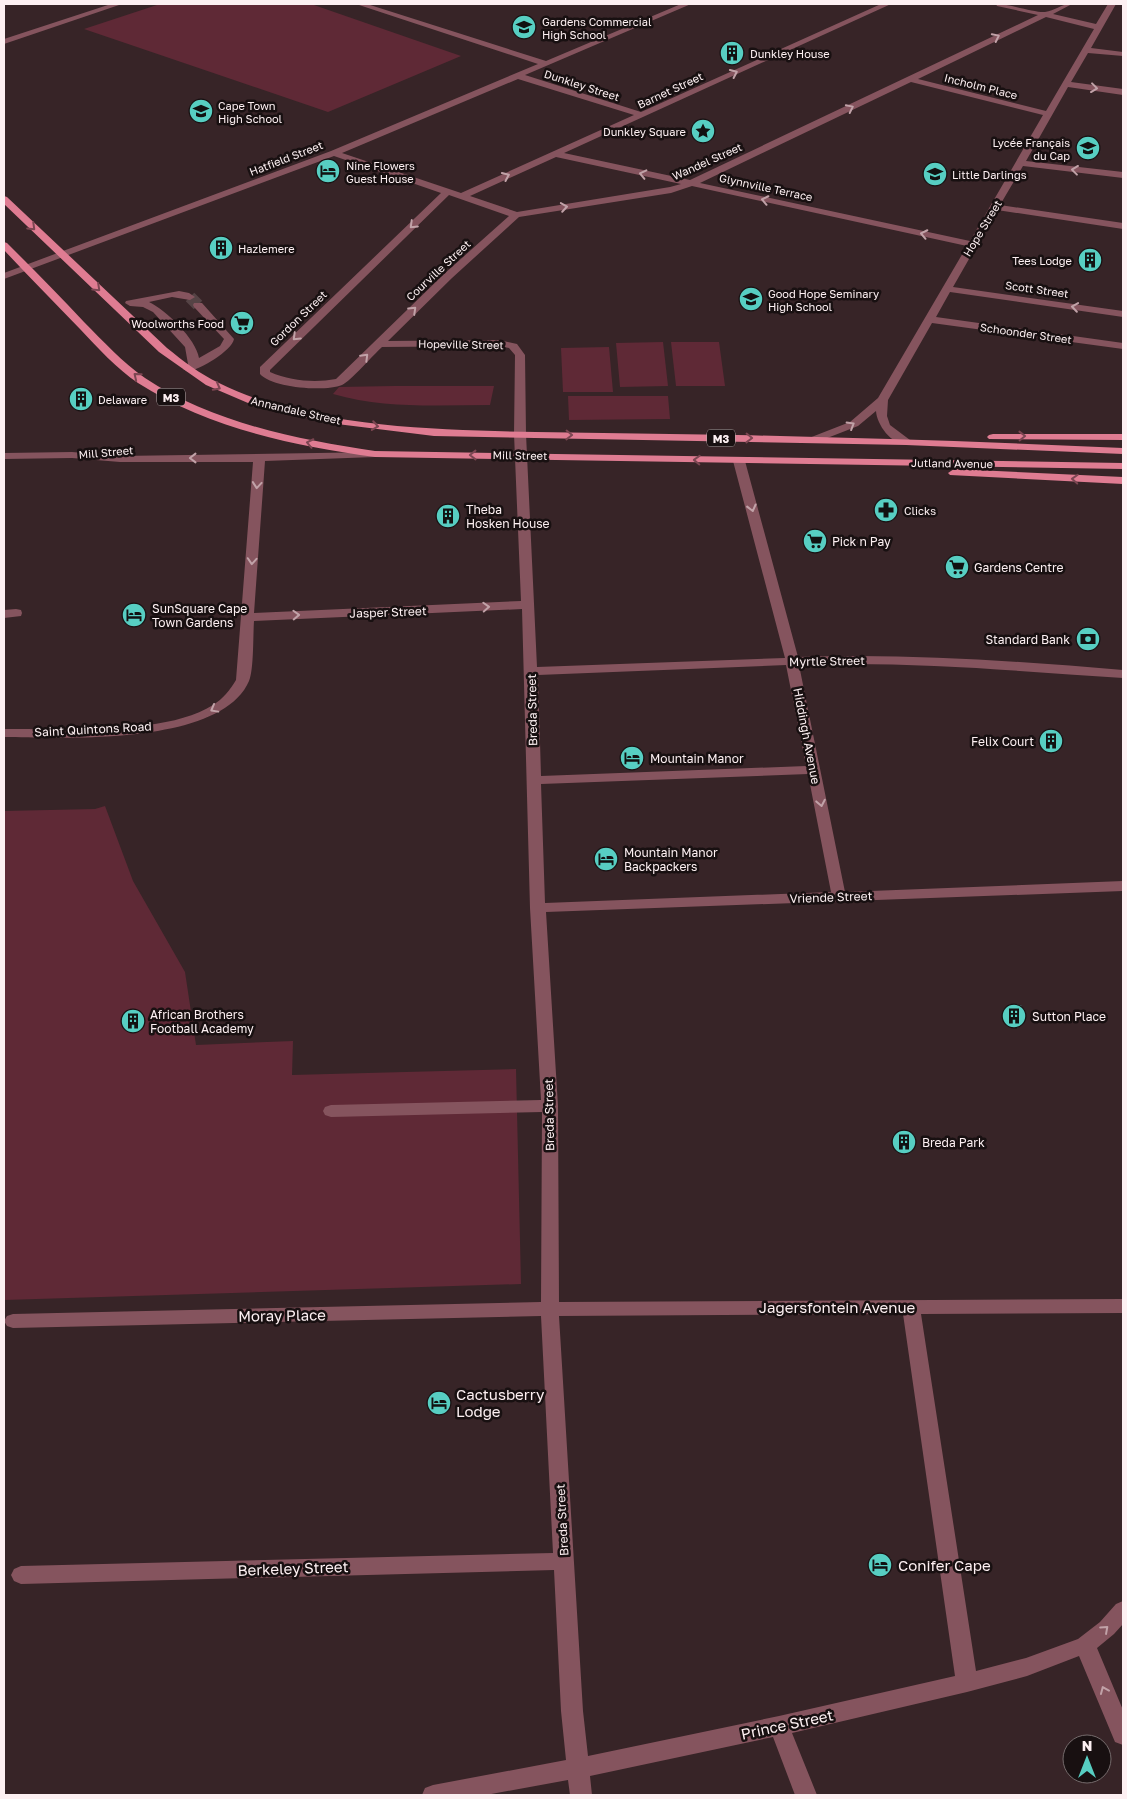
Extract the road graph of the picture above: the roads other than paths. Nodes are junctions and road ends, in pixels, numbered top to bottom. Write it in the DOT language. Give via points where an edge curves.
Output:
graph roads {
  1 [pos="118,4"];
  2 [pos="365,4"];
  3 [pos="687,4"];
  4 [pos="887,4"];
  5 [pos="1000,4"];
  6 [pos="1068,4"];
  7 [pos="1112,4"];
  8 [pos="1119,4"];
  9 [pos="1123,4"];
  10 [pos="1043,15"];
  11 [pos="1097,27"];
  12 [pos="4,42"];
  13 [pos="1084,50"];
  14 [pos="1123,54"];
  15 [pos="545,63"];
  16 [pos="516,75"];
  17 [pos="909,79"];
  18 [pos="1065,84"];
  19 [pos="1123,92"];
  20 [pos="1048,114"];
  21 [pos="642,115"];
  22 [pos="790,124"];
  23 [pos="806,129"];
  24 [pos="334,153"];
  25 [pos="555,154"];
  26 [pos="1020,163"];
  27 [pos="1123,175"];
  28 [pos="690,184"];
  29 [pos="448,191"];
  30 [pos="462,196"];
  31 [pos="4,199"];
  32 [pos="995,207"];
  33 [pos="516,215"];
  34 [pos="1123,226"];
  35 [pos="972,244"];
  36 [pos="4,245"];
  37 [pos="61,255"];
  38 [pos="26,268"];
  39 [pos="4,276"];
  40 [pos="163,286"];
  41 [pos="947,289"];
  42 [pos="159,297"];
  43 [pos="130,303"];
  44 [pos="116,306"];
  45 [pos="1123,314"];
  46 [pos="929,319"];
  47 [pos="378,344"];
  48 [pos="1123,346"];
  49 [pos="191,368"];
  50 [pos="882,400"];
  51 [pos="520,434"];
  52 [pos="1123,437"];
  53 [pos="813,440"];
  54 [pos="906,442"];
  55 [pos="922,442"];
  56 [pos="1123,451"];
  57 [pos="375,454"];
  58 [pos="521,455"];
  59 [pos="4,456"];
  60 [pos="259,458"];
  61 [pos="739,461"];
  62 [pos="780,461"];
  63 [pos="1123,466"];
  64 [pos="1123,481"];
  65 [pos="528,605"];
  66 [pos="247,617"];
  67 [pos="792,661"];
  68 [pos="531,671"];
  69 [pos="1123,674"];
  70 [pos="4,733"];
  71 [pos="814,770"];
  72 [pos="534,780"];
  73 [pos="1123,886"];
  74 [pos="839,897"];
  75 [pos="538,908"];
  76 [pos="550,1106"];
  77 [pos="332,1111"];
  78 [pos="911,1306"];
  79 [pos="1123,1306"];
  80 [pos="550,1309"];
  81 [pos="13,1321"];
  82 [pos="564,1560"];
  83 [pos="21,1575"];
  84 [pos="1123,1610"];
  85 [pos="1085,1645"];
  86 [pos="966,1683"];
  87 [pos="778,1726"];
  88 [pos="1123,1735"];
  89 [pos="578,1768"];
  90 [pos="433,1795"];
  91 [pos="581,1795"];
  92 [pos="806,1795"];
  1 -- 12 [label="street"];
  2 -- 15 [label="street"];
  3 -- 15 [label="street, Hatfield Street"];
  21 -- 4 [label="street, Barnet Street, one-way"];
  5 -- 10 [label="street"];
  6 -- 10 [label="street, Wandel Street"];
  7 -- 11 [label="street, Hope Street"];
  8 -- 9 [label="street"];
  10 -- 11 [label="street"];
  17 -- 10 [label="street, Wandel Street, one-way"];
  11 -- 13 [label="street, Hope Street"];
  13 -- 14 [label="street"];
  13 -- 18 [label="street, Hope Street"];
  15 -- 16 [label="street, Hatfield Street"];
  16 -- 21 [label="street, Dunkley Street"];
  16 -- 24 [label="street, Hatfield Street"];
  17 -- 20 [label="street, Incholm Place"];
  23 -- 17 [label="street, Wandel Street, one-way"];
  18 -- 19 [label="street, one-way"];
  18 -- 20 [label="street, Hope Street"];
  20 -- 26 [label="street, Hope Street"];
  21 -- 25 [label="street, Barnet Street"];
  22 -- 23 [label="street"];
  23 -- 28 [label="street, Wandel Street"];
  24 -- 29 [label="street, Wandel Street"];
  24 -- 37 [label="street, Hatfield Street"];
  28 -- 25 [label="street, Glynnville Terrace, one-way"];
  30 -- 25 [label="street, Barnet Street, one-way"];
  27 -- 26 [label="street, one-way"];
  26 -- 32 [label="street, Hope Street"];
  33 -- 28 [label="street, Wandel Street, one-way" via="671,190"];
  35 -- 28 [label="street, Glynnville Terrace, one-way"];
  29 -- 30 [label="street, Wandel Street"];
  29 -- 47 [label="street, Gordon Street, one-way" via="264,369 264,374 313,385 340,382"];
  30 -- 33 [label="street, Wandel Street"];
  31 -- 37 [label="main road, M3, one-way"];
  32 -- 34 [label="street"];
  32 -- 35 [label="street, Hope Street"];
  47 -- 33 [label="street, Courville Street, one-way"];
  35 -- 41 [label="street, Hope Street"];
  36 -- 38 [label="main road, M3"];
  37 -- 38 [label="street, Hatfield Street"];
  37 -- 44 [label="main road, Annandale Street / M3, one-way"];
  38 -- 39 [label="street, Hatfield Street"];
  57 -- 38 [label="main road, M3, one-way" via="337,449 261,431 216,418 175,399 141,380 106,350"];
  40 -- 42 [label="street" via="164,292"];
  45 -- 41 [label="street, Scott Street, one-way"];
  41 -- 46 [label="street, Hope Street"];
  42 -- 43 [label="street"];
  42 -- 49 [label="street" via="184,294 229,339 224,348"];
  43 -- 44 [label="street"];
  43 -- 49 [label="street" via="145,304 157,310 190,346 194,354"];
  44 -- 49 [label="main road, Annandale Street / M3" via="162,350"];
  46 -- 48 [label="street, Schoonder Street"];
  46 -- 50 [label="street, Hope Street"];
  47 -- 51 [label="street, Hopeville Street" via="499,343 513,346 520,355"];
  49 -- 51 [label="main road, Annandale Street / M3, one-way" via="226,391 292,411 434,433"];
  53 -- 50 [label="street, Hope Street, one-way" via="854,424"];
  50 -- 54 [label="street" via="884,424"];
  51 -- 53 [label="main road, Mill Street / M3, one-way"];
  51 -- 58 [label="street, Breda Street"];
  55 -- 52 [label="main road, one-way" via="969,437"];
  53 -- 54 [label="main road, Mill Street / M3"];
  54 -- 55 [label="main road, Mill Street / M3"];
  55 -- 56 [label="main road, Jutland Avenue / M3"];
  58 -- 57 [label="main road, Mill Street / M3, one-way"];
  57 -- 60 [label="street, Mill Street"];
  61 -- 58 [label="main road, Mill Street / M3, one-way"];
  58 -- 65 [label="street, Breda Street"];
  59 -- 60 [label="street, Mill Street"];
  60 -- 66 [label="street, Saint Quintons Road, one-way"];
  61 -- 62 [label="main road, Mill Street / M3"];
  61 -- 67 [label="street, Hiddingh Avenue, one-way"];
  62 -- 63 [label="main road, Jutland Avenue / M3"];
  64 -- 62 [label="main road, one-way" via="866,469"];
  66 -- 65 [label="street, Jasper Street, one-way"];
  65 -- 68 [label="street, Breda Street"];
  66 -- 70 [label="street, Saint Quintons Road, one-way" via="244,680 227,702 211,712 173,723 119,730"];
  67 -- 68 [label="street, Myrtle Street"];
  67 -- 69 [label="street, Myrtle Street" via="918,660"];
  67 -- 71 [label="street, Hiddingh Avenue"];
  68 -- 72 [label="street, Breda Street"];
  71 -- 72 [label="street"];
  71 -- 74 [label="street, Hiddingh Avenue, one-way"];
  72 -- 75 [label="street, Breda Street"];
  73 -- 74 [label="street, Vriende Street"];
  74 -- 75 [label="street, Vriende Street"];
  75 -- 76 [label="street, Breda Street"];
  76 -- 77 [label="street"];
  76 -- 80 [label="street, Breda Street"];
  78 -- 79 [label="street, Jagersfontein Avenue"];
  78 -- 80 [label="street, Jagersfontein Avenue"];
  78 -- 86 [label="street"];
  80 -- 81 [label="street, Moray Place"];
  80 -- 82 [label="street, Breda Street"];
  82 -- 83 [label="street, Berkeley Street"];
  82 -- 89 [label="street, Breda Street"];
  85 -- 84 [label="street, Prince Street, one-way"];
  85 -- 86 [label="street, Prince Street" via="1027,1667"];
  88 -- 85 [label="street, one-way"];
  86 -- 87 [label="street, Prince Street"];
  87 -- 89 [label="street, Prince Street"];
  87 -- 92 [label="street"];
  89 -- 90 [label="street, Prince Street"];
  89 -- 91 [label="street, Breda Street"];
}
